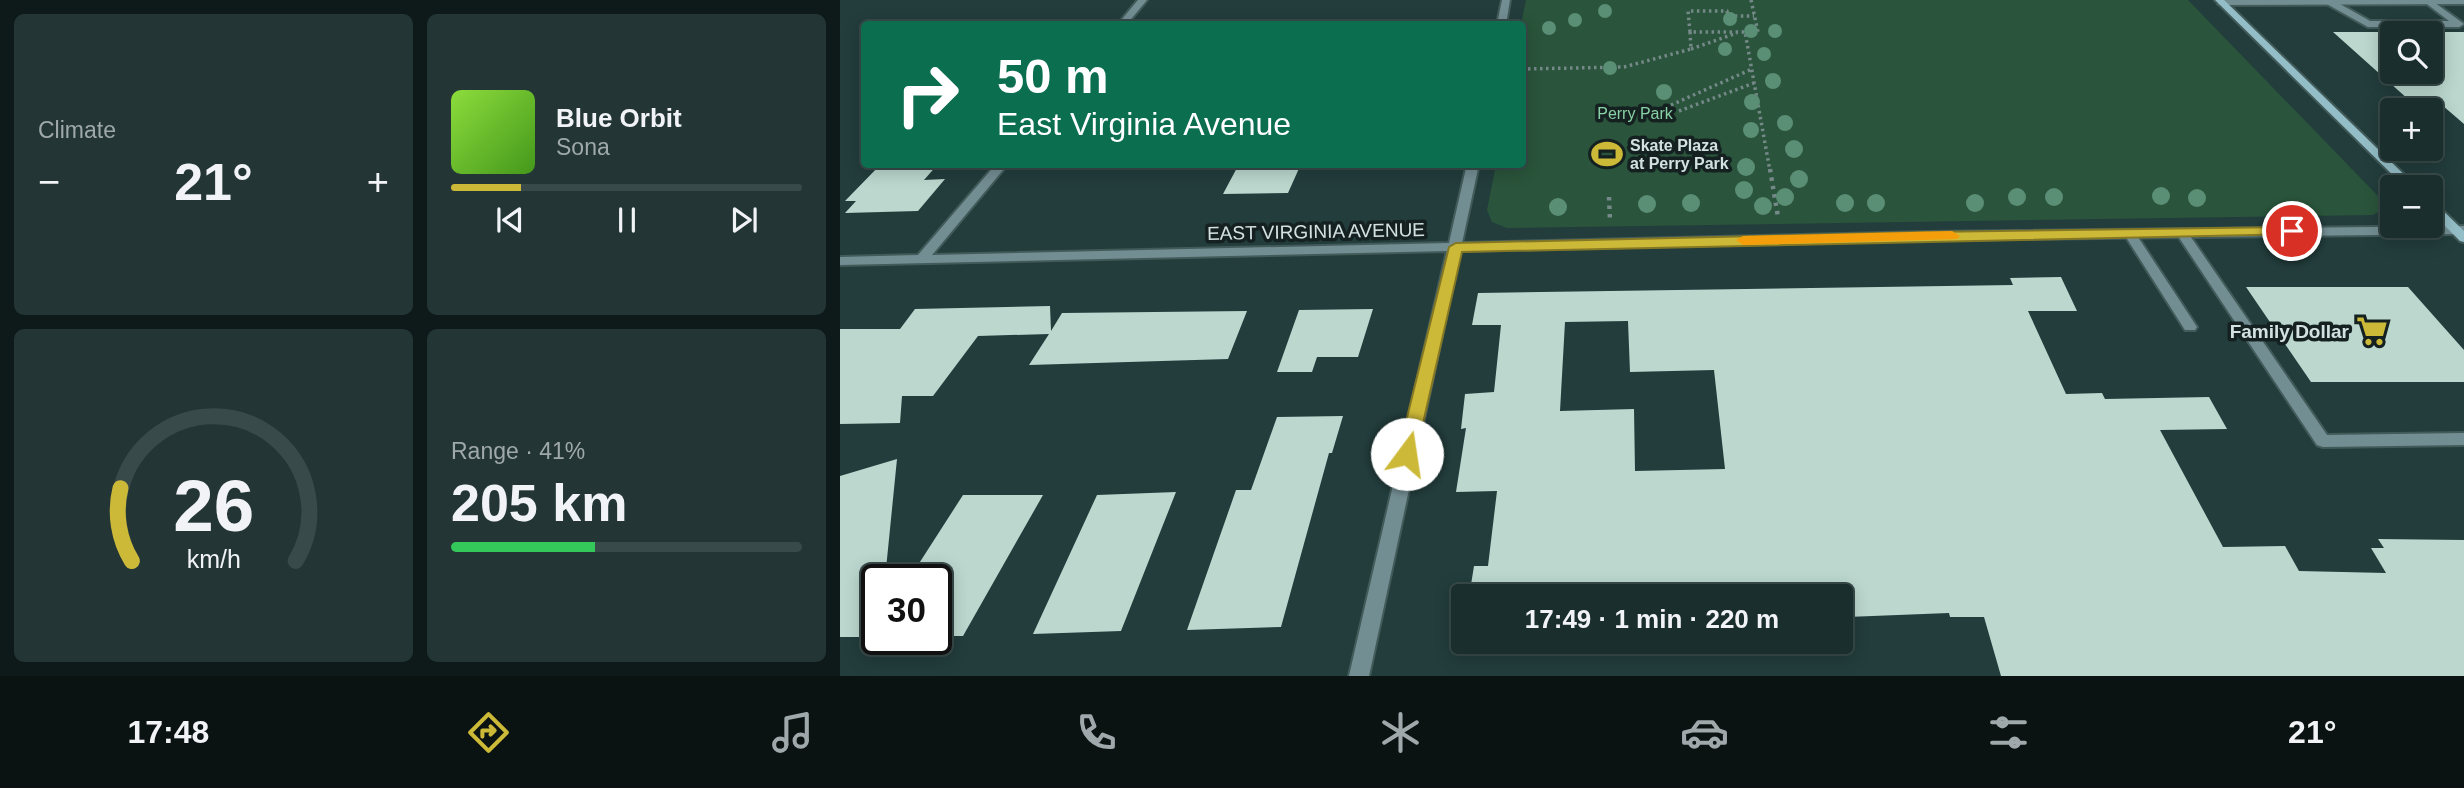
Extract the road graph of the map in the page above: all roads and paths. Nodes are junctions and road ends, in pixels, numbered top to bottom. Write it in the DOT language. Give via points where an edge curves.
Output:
graph roads {
  1 [pos="1143,0"];
  2 [pos="1506,0"];
  3 [pos="1751,0"];
  4 [pos="2220,1"];
  5 [pos="2328,1"];
  6 [pos="2427,1"];
  7 [pos="2464,1"];
  8 [pos="1754,16"];
  9 [pos="1125,21"];
  10 [pos="1502,21"];
  11 [pos="2461,26"];
  12 [pos="1690,32"];
  13 [pos="1743,32"];
  14 [pos="1691,49"];
  15 [pos="1526,69"];
  16 [pos="1752,69"];
  17 [pos="1754,83"];
  18 [pos="1671,105"];
  19 [pos="1679,111"];
  20 [pos="1000,168"];
  21 [pos="1472,168"];
  22 [pos="2400,175"];
  23 [pos="1609,197"];
  24 [pos="2443,216"];
  25 [pos="1778,221"];
  26 [pos="1610,224"];
  27 [pos="2461,232"];
  28 [pos="2182,233"];
  29 [pos="2130,234"];
  30 [pos="1456,247"];
  31 [pos="921,260"];
  32 [pos="840,261"];
  33 [pos="2190,327"];
  34 [pos="2464,439"];
  35 [pos="1359,676"];
  1 -- 9 [label="street"];
  2 -- 10 [label="street"];
  3 -- 8 [label="path"];
  4 -- 5 [label="street"];
  4 -- 22 [label="main road"];
  5 -- 6 [label="street"];
  5 -- 11 [label="street" via="2368,24"];
  6 -- 7 [label="street"];
  6 -- 11 [label="street"];
  8 -- 12 [label="path" via="1688,11"];
  8 -- 13 [label="path" via="1758,32"];
  12 -- 13 [label="path"];
  12 -- 14 [label="path"];
  13 -- 14 [label="path"];
  13 -- 16 [label="path"];
  14 -- 15 [label="path" via="1624,67"];
  16 -- 17 [label="path"];
  16 -- 18 [label="path"];
  17 -- 19 [label="path"];
  17 -- 25 [label="path"];
  20 -- 31 [label="street"];
  21 -- 30 [label="street"];
  23 -- 26 [label="path"];
  24 -- 27 [label="main road"];
  27 -- 28 [label="street, EAST VIRGINIA AVENUE"];
  28 -- 29 [label="street, EAST VIRGINIA AVENUE"];
  28 -- 34 [label="street" via="2323,441"];
  29 -- 30 [label="street, EAST VIRGINIA AVENUE"];
  29 -- 33 [label="street"];
  30 -- 31 [label="street, EAST VIRGINIA AVENUE"];
  30 -- 35 [label="street"];
  31 -- 32 [label="street, EAST VIRGINIA AVENUE"];
}
